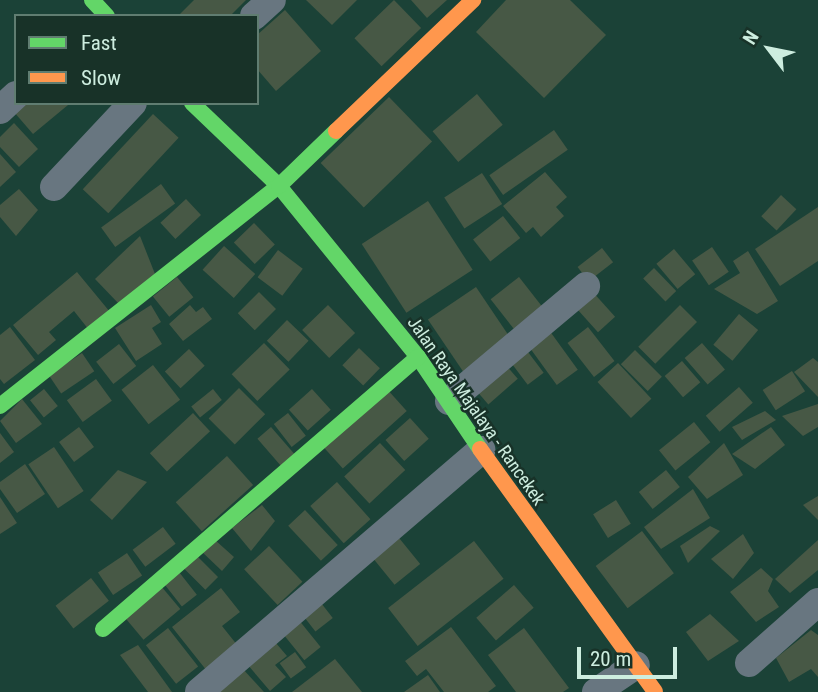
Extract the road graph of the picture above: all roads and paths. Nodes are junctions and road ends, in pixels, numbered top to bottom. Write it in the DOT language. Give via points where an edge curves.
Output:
graph roads {
  1 [pos="272,0"];
  2 [pos="473,0"];
  3 [pos="256,14"];
  4 [pos="14,97"];
  5 [pos="131,105"];
  6 [pos="194,105"];
  7 [pos="0,110"];
  8 [pos="54,187"];
  9 [pos="279,187"];
  10 [pos="586,286"];
  11 [pos="418,357"];
  12 [pos="449,401"];
  13 [pos="0,406"];
  14 [pos="481,450"];
  15 [pos="818,602"];
  16 [pos="103,629"];
  17 [pos="748,663"];
  18 [pos="636,665"];
  19 [pos="199,692"];
  20 [pos="596,692"];
  21 [pos="655,692"];
  1 -- 3 [label="street"];
  2 -- 9 [label="street"];
  4 -- 7 [label="street"];
  5 -- 8 [label="street"];
  6 -- 9 [label="street, Jalan Raya Majalaya - Rancekek"];
  9 -- 11 [label="street, Jalan Raya Majalaya - Rancekek"];
  9 -- 13 [label="street"];
  10 -- 12 [label="street"];
  11 -- 12 [label="street, Jalan Raya Majalaya - Rancekek"];
  11 -- 16 [label="street"];
  12 -- 14 [label="street, Jalan Raya Majalaya - Rancekek"];
  14 -- 18 [label="street, Jalan Raya Majalaya - Rancekek"];
  14 -- 19 [label="street"];
  15 -- 17 [label="street"];
  18 -- 20 [label="street"];
  18 -- 21 [label="street, Jalan Raya Majalaya - Rancekek"];
}
